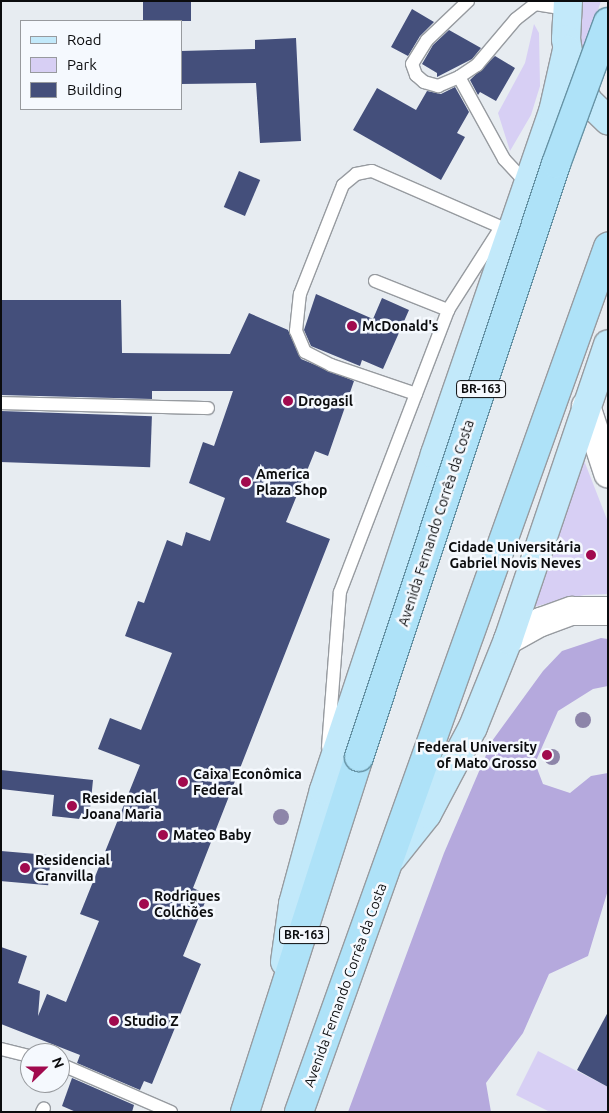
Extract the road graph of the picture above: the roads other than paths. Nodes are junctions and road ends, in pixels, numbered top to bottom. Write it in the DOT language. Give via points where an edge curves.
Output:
graph roads {
  1 [pos="468,1"];
  2 [pos="568,5"];
  3 [pos="608,22"];
  4 [pos="566,50"];
  5 [pos="459,77"];
  6 [pos="608,120"];
  7 [pos="529,186"];
  8 [pos="509,224"];
  9 [pos="608,247"];
  10 [pos="375,281"];
  11 [pos="448,310"];
  12 [pos="608,344"];
  13 [pos="416,394"];
  14 [pos="1,404"];
  15 [pos="586,406"];
  16 [pos="208,408"];
  17 [pos="608,472"];
  18 [pos="608,611"];
  19 [pos="508,640"];
  20 [pos="324,790"];
  21 [pos="392,858"];
  22 [pos="275,1026"];
  23 [pos="1,1048"];
  24 [pos="20,1053"];
  25 [pos="70,1068"];
  26 [pos="171,1112"];
  27 [pos="246,1112"];
  28 [pos="299,1112"];
  1 -- 5 [label="lane" via="427,40 412,64 416,75 424,82 438,86"];
  2 -- 4 [label="main road"];
  2 -- 5 [label="lane" via="534,4 526,9 477,65"];
  3 -- 22 [label="highway, Avenida Fernando Corrêa da Costa / BR-163, bridge" via="556,164 358,757"];
  4 -- 6 [label="main road" via="580,89"];
  4 -- 7 [label="main road, Avenida Fernando Corrêa da Costa" via="555,105"];
  5 -- 7 [label="lane" via="504,159"];
  7 -- 8 [label="main road, Avenida Fernando Corrêa da Costa"];
  8 -- 11 [label="lane"];
  8 -- 13 [label="lane" via="372,171 356,174 343,185 300,294 296,331 305,352 331,365"];
  8 -- 20 [label="main road, Avenida Fernando Corrêa da Costa"];
  9 -- 21 [label="highway, Avenida Fernando Corrêa da Costa"];
  10 -- 11 [label="lane"];
  11 -- 13 [label="lane"];
  12 -- 15 [label="main road, Avenida Fernando Corrêa da Costa"];
  13 -- 20 [label="lane" via="340,592"];
  14 -- 16 [label="lane"];
  15 -- 17 [label="street"];
  15 -- 19 [label="main road, Avenida Fernando Corrêa da Costa"];
  18 -- 19 [label="street" via="572,611 541,622"];
  19 -- 21 [label="main road, Avenida Fernando Corrêa da Costa" via="450,775 427,814"];
  20 -- 22 [label="main road, Avenida Fernando Corrêa da Costa" via="294,904"];
  21 -- 28 [label="highway, Avenida Fernando Corrêa da Costa"];
  22 -- 27 [label="highway, Avenida Fernando Corrêa da Costa / BR-163"];
  23 -- 24 [label="lane"];
  25 -- 26 [label="lane"];
}
